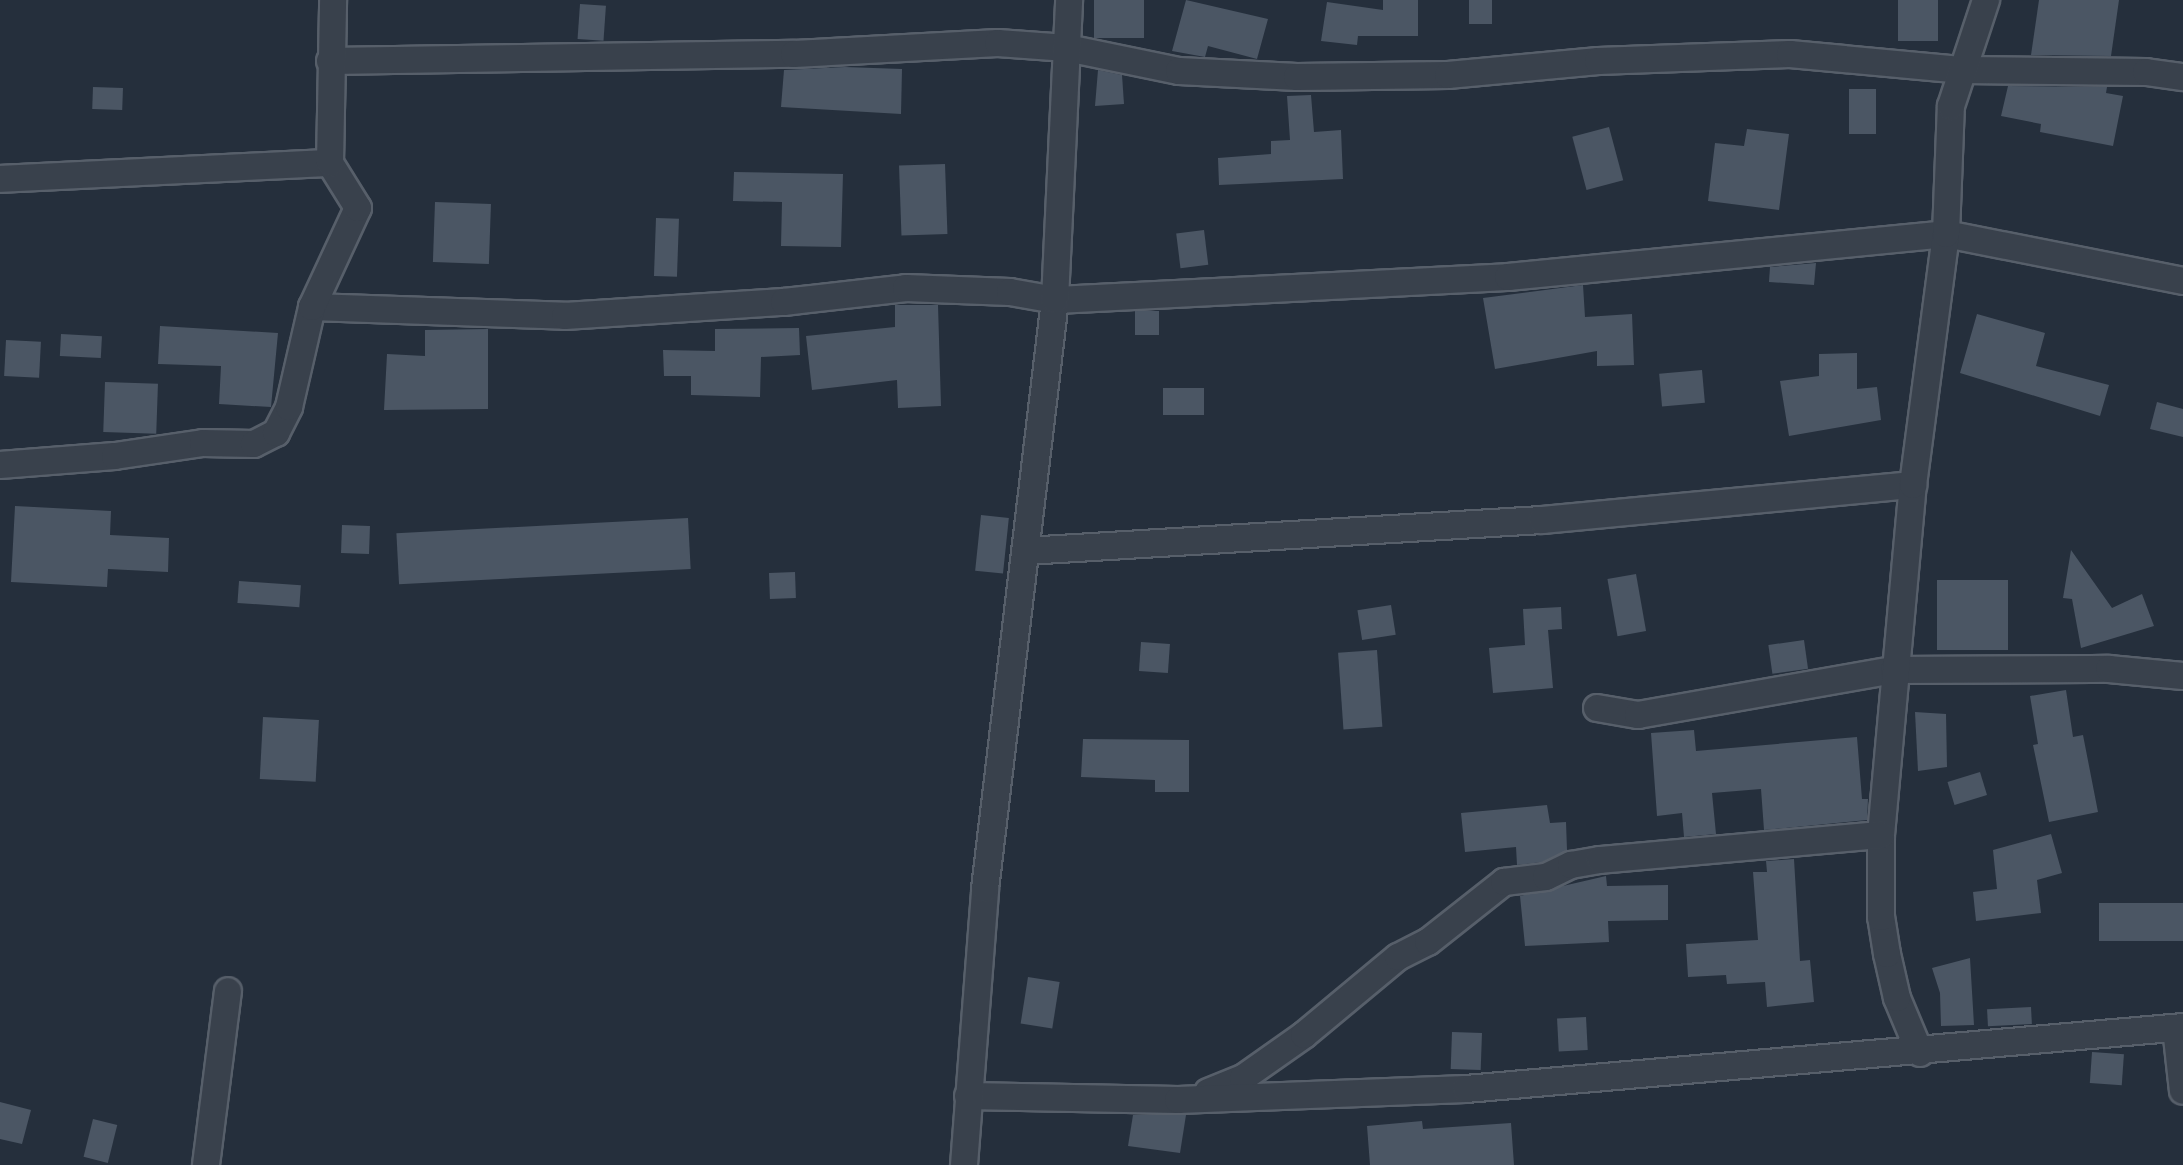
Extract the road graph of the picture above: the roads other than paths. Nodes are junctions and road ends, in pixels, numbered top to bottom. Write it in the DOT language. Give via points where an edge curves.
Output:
graph roads {
  1 [pos="333,0"];
  2 [pos="1069,0"];
  3 [pos="1986,0"];
  4 [pos="1067,48"];
  5 [pos="330,61"];
  6 [pos="2183,62"];
  7 [pos="1963,70"];
  8 [pos="2146,72"];
  9 [pos="2183,77"];
  10 [pos="330,163"];
  11 [pos="0,179"];
  12 [pos="1946,234"];
  13 [pos="2183,281"];
  14 [pos="1055,300"];
  15 [pos="312,307"];
  16 [pos="0,465"];
  17 [pos="1913,485"];
  18 [pos="1026,551"];
  19 [pos="1894,670"];
  20 [pos="2183,676"];
  21 [pos="1597,708"];
  22 [pos="1881,835"];
  23 [pos="228,991"];
  24 [pos="2179,1027"];
  25 [pos="1920,1053"];
  26 [pos="2183,1091"];
  27 [pos="968,1096"];
  28 [pos="1178,1100"];
  29 [pos="206,1165"];
  30 [pos="964,1165"];
  1 -- 5 [label="street"];
  2 -- 4 [label="street"];
  3 -- 7 [label="street"];
  4 -- 5 [label="street" via="998,43 794,54"];
  4 -- 7 [label="street" via="1179,71 1297,77 1448,75 1598,61 1790,54"];
  4 -- 14 [label="street"];
  5 -- 10 [label="street"];
  6 -- 8 [label="street"];
  7 -- 8 [label="street"];
  7 -- 12 [label="street" via="1951,106"];
  8 -- 9 [label="street"];
  10 -- 11 [label="street"];
  10 -- 15 [label="street" via="358,208"];
  12 -- 13 [label="street"];
  12 -- 14 [label="street" via="1508,277"];
  12 -- 17 [label="street"];
  14 -- 15 [label="street" via="1010,292 905,288 784,302 565,316"];
  14 -- 18 [label="street"];
  15 -- 16 [label="street" via="289,407 276,433 254,444 203,443"];
  17 -- 18 [label="street" via="1542,520"];
  17 -- 19 [label="street"];
  18 -- 27 [label="street" via="985,889"];
  19 -- 20 [label="street" via="2109,669"];
  19 -- 21 [label="street" via="1638,715"];
  19 -- 22 [label="street"];
  22 -- 25 [label="street" via="1881,917 1887,954 1897,998"];
  22 -- 28 [label="street" via="1600,860 1571,865 1546,877 1504,882 1428,942 1398,957 1304,1035 1243,1078"];
  23 -- 29 [label="street"];
  24 -- 25 [label="street"];
  24 -- 26 [label="street"];
  25 -- 28 [label="street" via="1466,1089"];
  27 -- 28 [label="street"];
  27 -- 30 [label="street"];
}
